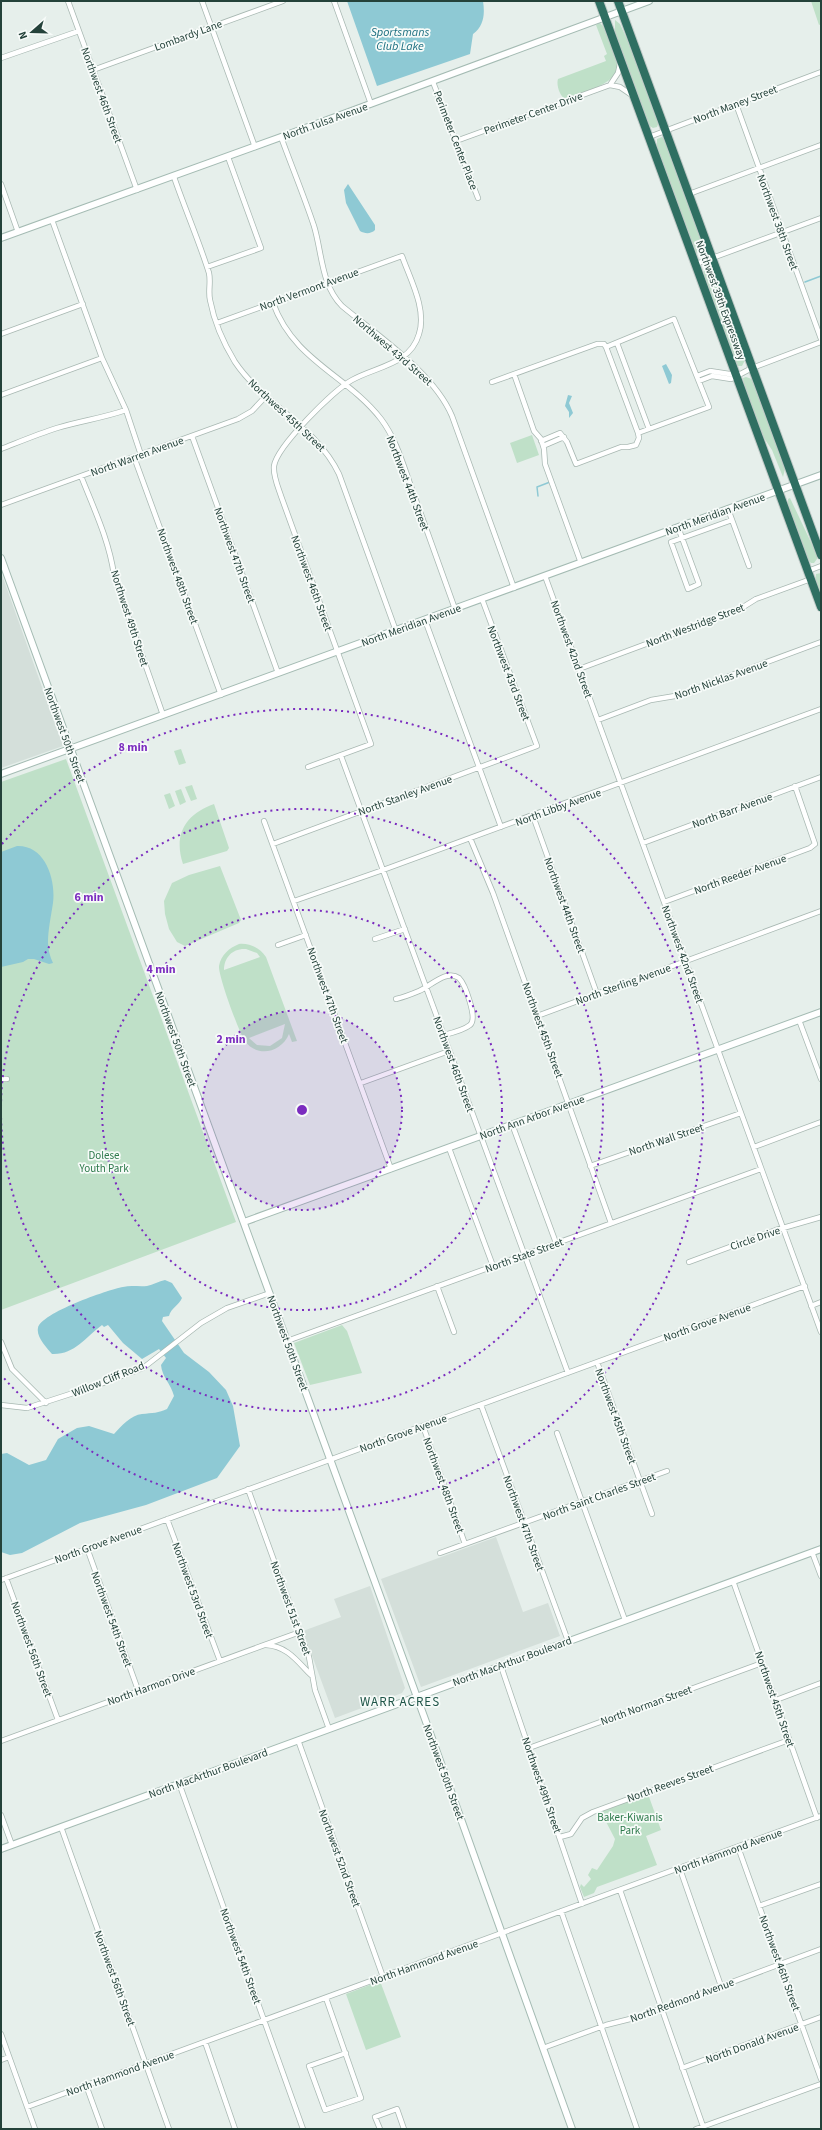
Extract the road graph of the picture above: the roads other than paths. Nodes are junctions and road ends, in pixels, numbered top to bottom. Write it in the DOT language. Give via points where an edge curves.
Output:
graph roads {
  1 [pos="68,1"];
  2 [pos="202,1"];
  3 [pos="283,1"];
  4 [pos="334,1"];
  5 [pos="599,1"];
  6 [pos="618,1"];
  7 [pos="649,1"];
  8 [pos="622,11"];
  9 [pos="605,17"];
  10 [pos="211,27"];
  11 [pos="79,31"];
  12 [pos="1,58"];
  13 [pos="621,60"];
  14 [pos="93,70"];
  15 [pos="821,72"];
  16 [pos="433,82"];
  17 [pos="610,85"];
  18 [pos="635,97"];
  19 [pos="371,104"];
  20 [pos="736,104"];
  21 [pos="666,131"];
  22 [pos="281,137"];
  23 [pos="649,137"];
  24 [pos="456,142"];
  25 [pos="821,145"];
  26 [pos="255,147"];
  27 [pos="228,157"];
  28 [pos="758,168"];
  29 [pos="174,176"];
  30 [pos="1,184"];
  31 [pos="137,190"];
  32 [pos="689,194"];
  33 [pos="478,198"];
  34 [pos="821,218"];
  35 [pos="52,220"];
  36 [pos="18,232"];
  37 [pos="782,232"];
  38 [pos="1,238"];
  39 [pos="712,258"];
  40 [pos="696,264"];
  41 [pos="207,268"];
  42 [pos="328,282"];
  43 [pos="273,303"];
  44 [pos="83,304"];
  45 [pos="217,323"];
  46 [pos="1,334"];
  47 [pos="821,341"];
  48 [pos="617,343"];
  49 [pos="606,347"];
  50 [pos="102,358"];
  51 [pos="404,358"];
  52 [pos="752,368"];
  53 [pos="514,374"];
  54 [pos="736,374"];
  55 [pos="698,379"];
  56 [pos="492,382"];
  57 [pos="344,385"];
  58 [pos="1,395"];
  59 [pos="266,396"];
  60 [pos="126,410"];
  61 [pos="302,426"];
  62 [pos="649,429"];
  63 [pos="638,433"];
  64 [pos="192,436"];
  65 [pos="542,443"];
  66 [pos="1,449"];
  67 [pos="141,455"];
  68 [pos="134,457"];
  69 [pos="821,475"];
  70 [pos="81,476"];
  71 [pos="795,485"];
  72 [pos="778,491"];
  73 [pos="1,506"];
  74 [pos="728,509"];
  75 [pos="732,520"];
  76 [pos="678,527"];
  77 [pos="682,538"];
  78 [pos="821,555"];
  79 [pos="1,558"];
  80 [pos="581,563"];
  81 [pos="749,566"];
  82 [pos="821,566"];
  83 [pos="808,571"];
  84 [pos="545,576"];
  85 [pos="811,579"];
  86 [pos="514,588"];
  87 [pos="482,599"];
  88 [pos="821,607"];
  89 [pos="455,609"];
  90 [pos="425,620"];
  91 [pos="396,631"];
  92 [pos="821,642"];
  93 [pos="337,652"];
  94 [pos="579,669"];
  95 [pos="278,674"];
  96 [pos="221,694"];
  97 [pos="821,709"];
  98 [pos="163,715"];
  99 [pos="598,720"];
  100 [pos="537,746"];
  101 [pos="70,749"];
  102 [pos="341,756"];
  103 [pos="308,767"];
  104 [pos="480,768"];
  105 [pos="1,774"];
  106 [pos="821,777"];
  107 [pos="621,784"];
  108 [pos="795,786"];
  109 [pos="361,810"];
  110 [pos="533,816"];
  111 [pos="264,821"];
  112 [pos="501,827"];
  113 [pos="470,838"];
  114 [pos="643,843"];
  115 [pos="273,844"];
  116 [pos="383,870"];
  117 [pos="294,900"];
  118 [pos="664,902"];
  119 [pos="821,912"];
  120 [pos="405,929"];
  121 [pos="306,935"];
  122 [pos="375,939"];
  123 [pos="278,945"];
  124 [pos="686,961"];
  125 [pos="426,986"];
  126 [pos="597,994"];
  127 [pos="396,1000"];
  128 [pos="821,1012"];
  129 [pos="538,1016"];
  130 [pos="799,1020"];
  131 [pos="444,1036"];
  132 [pos="718,1050"];
  133 [pos="449,1051"];
  134 [pos="1,1079"];
  135 [pos="7,1079"];
  136 [pos="821,1080"];
  137 [pos="361,1084"];
  138 [pos="568,1104"];
  139 [pos="741,1113"];
  140 [pos="821,1122"];
  141 [pos="512,1124"];
  142 [pos="481,1136"];
  143 [pos="754,1147"];
  144 [pos="449,1148"];
  145 [pos="590,1166"];
  146 [pos="762,1168"];
  147 [pos="391,1169"];
  148 [pos="821,1217"];
  149 [pos="244,1222"];
  150 [pos="611,1223"];
  151 [pos="783,1228"];
  152 [pos="556,1243"];
  153 [pos="525,1254"];
  154 [pos="689,1262"];
  155 [pos="493,1266"];
  156 [pos="437,1286"];
  157 [pos="805,1286"];
  158 [pos="270,1293"];
  159 [pos="821,1302"];
  160 [pos="811,1306"];
  161 [pos="454,1332"];
  162 [pos="821,1332"];
  163 [pos="287,1341"];
  164 [pos="1,1342"];
  165 [pos="596,1362"];
  166 [pos="568,1373"];
  167 [pos="46,1403"];
  168 [pos="1,1405"];
  169 [pos="481,1405"];
  170 [pos="423,1426"];
  171 [pos="556,1433"];
  172 [pos="331,1459"];
  173 [pos="667,1471"];
  174 [pos="640,1481"];
  175 [pos="248,1489"];
  176 [pos="582,1502"];
  177 [pos="652,1514"];
  178 [pos="167,1519"];
  179 [pos="524,1523"];
  180 [pos="466,1544"];
  181 [pos="86,1548"];
  182 [pos="821,1549"];
  183 [pos="812,1552"];
  184 [pos="440,1554"];
  185 [pos="821,1576"];
  186 [pos="4,1579"];
  187 [pos="733,1581"];
  188 [pos="626,1620"];
  189 [pos="300,1632"];
  190 [pos="568,1641"];
  191 [pos="264,1645"];
  192 [pos="220,1661"];
  193 [pos="762,1663"];
  194 [pos="501,1666"];
  195 [pos="311,1675"];
  196 [pos="821,1683"];
  197 [pos="138,1690"];
  198 [pos="417,1696"];
  199 [pos="776,1700"];
  200 [pos="58,1720"];
  201 [pos="329,1728"];
  202 [pos="298,1740"];
  203 [pos="789,1740"];
  204 [pos="1,1741"];
  205 [pos="530,1748"];
  206 [pos="180,1783"];
  207 [pos="1,1815"];
  208 [pos="819,1817"];
  209 [pos="61,1827"];
  210 [pos="560,1838"];
  211 [pos="12,1845"];
  212 [pos="738,1847"];
  213 [pos="1,1849"];
  214 [pos="680,1869"];
  215 [pos="821,1884"];
  216 [pos="620,1890"];
  217 [pos="582,1904"];
  218 [pos="759,1906"];
  219 [pos="561,1912"];
  220 [pos="502,1933"];
  221 [pos="821,1949"];
  222 [pos="780,1964"];
  223 [pos="383,1977"];
  224 [pos="721,1986"];
  225 [pos="326,1998"];
  226 [pos="661,2008"];
  227 [pos="821,2017"];
  228 [pos="264,2020"];
  229 [pos="802,2024"];
  230 [pos="602,2027"];
  231 [pos="1,2034"];
  232 [pos="205,2042"];
  233 [pos="543,2048"];
  234 [pos="346,2053"];
  235 [pos="9,2057"];
  236 [pos="1,2060"];
  237 [pos="146,2064"];
  238 [pos="682,2068"];
  239 [pos="821,2082"];
  240 [pos="86,2085"];
  241 [pos="821,2090"];
  242 [pos="27,2107"];
  243 [pos="703,2128"];
  244 [pos="35,2129"];
  245 [pos="102,2129"];
  246 [pos="169,2129"];
  247 [pos="235,2129"];
  248 [pos="303,2129"];
  249 [pos="380,2129"];
  250 [pos="404,2129"];
  251 [pos="572,2129"];
  252 [pos="637,2129"];
  253 [pos="696,2129"];
  1 -- 11 [label="street, Northwest 46th Street"];
  2 -- 10 [label="street"];
  3 -- 10 [label="street, Lombardy Lane"];
  4 -- 19 [label="street"];
  5 -- 9 [label="highway, Northwest 39th Expressway"];
  6 -- 8 [label="highway, Northwest 39th Expressway"];
  7 -- 8 [label="main road, North Tulsa Avenue"];
  8 -- 9 [label="main road, North Tulsa Avenue"];
  8 -- 21 [label="highway, Northwest 39th Expressway"];
  9 -- 13 [label="highway, Northwest 39th Expressway"];
  9 -- 16 [label="main road, North Tulsa Avenue"];
  10 -- 14 [label="street, Lombardy Lane"];
  10 -- 26 [label="street"];
  11 -- 12 [label="street"];
  11 -- 14 [label="street, Northwest 46th Street"];
  13 -- 17 [label="street" via="618,73"];
  13 -- 18 [label="highway, Northwest 39th Expressway"];
  14 -- 31 [label="street, Northwest 46th Street"];
  15 -- 20 [label="street, North Maney Street"];
  16 -- 19 [label="main road, North Tulsa Avenue"];
  16 -- 24 [label="street, Perimeter Center Place"];
  17 -- 18 [label="street" via="620,87"];
  17 -- 24 [label="street, Perimeter Center Drive"];
  18 -- 23 [label="highway, Northwest 39th Expressway"];
  19 -- 22 [label="main road, North Tulsa Avenue"];
  20 -- 21 [label="street, North Maney Street"];
  20 -- 28 [label="street, Northwest 38th Street"];
  21 -- 23 [label="street, North Maney Street"];
  21 -- 32 [label="highway, Northwest 39th Expressway"];
  22 -- 26 [label="main road, North Tulsa Avenue"];
  22 -- 42 [label="street, Northwest 43rd Street" via="313,225"];
  23 -- 40 [label="highway, Northwest 39th Expressway"];
  24 -- 33 [label="street, Perimeter Center Place"];
  25 -- 28 [label="street"];
  26 -- 27 [label="main road, North Tulsa Avenue"];
  27 -- 29 [label="main road, North Tulsa Avenue"];
  27 -- 41 [label="street" via="261,248"];
  28 -- 32 [label="street"];
  28 -- 37 [label="street, Northwest 38th Street"];
  29 -- 31 [label="main road, North Tulsa Avenue"];
  29 -- 41 [label="street, Northwest 45th Street"];
  30 -- 36 [label="street"];
  31 -- 35 [label="main road, North Tulsa Avenue"];
  32 -- 39 [label="highway, Northwest 39th Expressway"];
  34 -- 37 [label="street"];
  35 -- 36 [label="main road, North Tulsa Avenue"];
  35 -- 44 [label="street"];
  36 -- 38 [label="main road, North Tulsa Avenue"];
  37 -- 39 [label="street"];
  37 -- 47 [label="street, Northwest 38th Street"];
  39 -- 40 [label="street"];
  39 -- 52 [label="highway, Northwest 39th Expressway"];
  40 -- 54 [label="highway, Northwest 39th Expressway"];
  41 -- 45 [label="street, Northwest 45th Street" via="210,278 210,301"];
  42 -- 43 [label="street, North Vermont Avenue"];
  42 -- 51 [label="street, Northwest 43rd Street" via="339,302"];
  42 -- 51 [label="street, North Vermont Avenue" via="402,256 422,317 418,339"];
  43 -- 45 [label="street, North Vermont Avenue"];
  43 -- 57 [label="street, Northwest 44th Street" via="294,342"];
  44 -- 46 [label="street"];
  44 -- 50 [label="street"];
  45 -- 59 [label="street, Northwest 45th Street" via="235,361 249,380"];
  47 -- 52 [label="street"];
  48 -- 49 [label="street"];
  48 -- 55 [label="street" via="674,319"];
  48 -- 62 [label="street"];
  49 -- 53 [label="street" via="604,344 597,344"];
  49 -- 63 [label="street"];
  50 -- 58 [label="street"];
  50 -- 60 [label="street"];
  51 -- 57 [label="street" via="367,372"];
  51 -- 86 [label="street, Northwest 43rd Street" via="434,386 449,409"];
  52 -- 54 [label="street"];
  52 -- 71 [label="highway, Northwest 39th Expressway"];
  53 -- 56 [label="street"];
  53 -- 65 [label="street" via="534,431"];
  54 -- 55 [label="street" via="731,379 712,376"];
  54 -- 72 [label="highway, Northwest 39th Expressway"];
  55 -- 62 [label="street" via="709,407"];
  57 -- 61 [label="street" via="321,404"];
  57 -- 89 [label="street, Northwest 44th Street" via="373,410 393,439"];
  59 -- 61 [label="street, Northwest 45th Street"];
  59 -- 64 [label="street, North Warren Avenue" via="256,408 243,417"];
  60 -- 66 [label="street" via="104,418 84,420 56,428"];
  60 -- 67 [label="street"];
  61 -- 91 [label="street, Northwest 45th Street" via="324,448 339,474"];
  61 -- 93 [label="street, Northwest 46th Street" via="280,453 274,466 275,478"];
  62 -- 63 [label="street"];
  63 -- 65 [label="street" via="636,445 621,447 576,464 564,437"];
  64 -- 67 [label="street, North Warren Avenue"];
  64 -- 95 [label="street, Northwest 47th Street"];
  65 -- 80 [label="street" via="545,464"];
  67 -- 68 [label="street, North Warren Avenue"];
  68 -- 70 [label="street, North Warren Avenue"];
  68 -- 96 [label="street, Northwest 48th Street"];
  69 -- 71 [label="main road, North Meridian Avenue"];
  70 -- 73 [label="street, North Warren Avenue"];
  70 -- 98 [label="street, Northwest 49th Street" via="102,529 114,575"];
  71 -- 72 [label="main road, North Meridian Avenue"];
  71 -- 78 [label="highway, Northwest 39th Expressway"];
  72 -- 74 [label="main road, North Meridian Avenue"];
  72 -- 83 [label="highway, Northwest 39th Expressway"];
  74 -- 75 [label="street"];
  74 -- 76 [label="main road, North Meridian Avenue"];
  75 -- 77 [label="street"];
  75 -- 81 [label="street"];
  76 -- 77 [label="street"];
  76 -- 80 [label="main road, North Meridian Avenue"];
  77 -- 77 [label="street" via="699,584 688,589 671,542"];
  79 -- 101 [label="main road, Northwest 50th Street"];
  80 -- 84 [label="main road, North Meridian Avenue"];
  82 -- 83 [label="street"];
  83 -- 85 [label="highway, Northwest 39th Expressway"];
  84 -- 86 [label="main road, North Meridian Avenue"];
  84 -- 94 [label="street, Northwest 42nd Street"];
  85 -- 88 [label="highway, Northwest 39th Expressway"];
  85 -- 94 [label="street, North Westridge Street" via="756,599 740,609"];
  86 -- 87 [label="main road, North Meridian Avenue"];
  87 -- 89 [label="main road, North Meridian Avenue"];
  87 -- 100 [label="street, Northwest 43rd Street"];
  89 -- 90 [label="main road, North Meridian Avenue"];
  90 -- 91 [label="main road, North Meridian Avenue"];
  90 -- 104 [label="street"];
  91 -- 93 [label="main road, North Meridian Avenue"];
  92 -- 99 [label="street, North Nicklas Avenue" via="675,696 651,700"];
  93 -- 95 [label="main road, North Meridian Avenue"];
  93 -- 102 [label="street, Northwest 46th Street" via="371,744"];
  94 -- 99 [label="street, Northwest 42nd Street"];
  95 -- 96 [label="main road, North Meridian Avenue"];
  96 -- 98 [label="main road, North Meridian Avenue"];
  97 -- 107 [label="street, North Libby Avenue"];
  98 -- 101 [label="main road, North Meridian Avenue"];
  99 -- 107 [label="street, Northwest 42nd Street"];
  100 -- 104 [label="street, North Stanley Avenue"];
  101 -- 105 [label="main road, North Meridian Avenue"];
  101 -- 149 [label="main road, Northwest 50th Street"];
  102 -- 103 [label="street"];
  102 -- 109 [label="street, Northwest 46th Street"];
  104 -- 109 [label="street, North Stanley Avenue"];
  104 -- 112 [label="street"];
  106 -- 108 [label="street, North Barr Avenue"];
  107 -- 110 [label="street, North Libby Avenue"];
  107 -- 114 [label="street, Northwest 42nd Street"];
  108 -- 114 [label="street, North Barr Avenue"];
  108 -- 118 [label="street, North Reeder Avenue" via="815,844"];
  109 -- 115 [label="street, North Stanley Avenue"];
  109 -- 116 [label="street, Northwest 46th Street"];
  110 -- 112 [label="street, North Libby Avenue"];
  110 -- 126 [label="street, Northwest 44th Street"];
  111 -- 115 [label="street, Northwest 47th Street"];
  112 -- 113 [label="street, North Libby Avenue"];
  113 -- 116 [label="street, North Libby Avenue"];
  113 -- 129 [label="street, Northwest 45th Street"];
  114 -- 118 [label="street, Northwest 42nd Street"];
  115 -- 117 [label="street, Northwest 47th Street"];
  116 -- 117 [label="street, North Libby Avenue"];
  116 -- 120 [label="street, Northwest 46th Street"];
  117 -- 121 [label="street, Northwest 47th Street"];
  118 -- 124 [label="street, Northwest 42nd Street"];
  119 -- 124 [label="street, North Sterling Avenue"];
  120 -- 122 [label="street"];
  120 -- 125 [label="street, Northwest 46th Street"];
  121 -- 123 [label="street"];
  121 -- 137 [label="street, Northwest 47th Street"];
  124 -- 126 [label="street, North Sterling Avenue"];
  124 -- 132 [label="street, Northwest 42nd Street"];
  125 -- 127 [label="street"];
  125 -- 131 [label="street, Northwest 46th Street"];
  125 -- 131 [label="street" via="430,982 451,975 459,978 473,1014 470,1026"];
  126 -- 129 [label="street, North Sterling Avenue"];
  128 -- 130 [label="main road, North Ann Arbor Avenue"];
  129 -- 138 [label="street, Northwest 45th Street"];
  130 -- 132 [label="main road, North Ann Arbor Avenue"];
  130 -- 136 [label="street"];
  131 -- 133 [label="street, Northwest 46th Street"];
  132 -- 138 [label="main road, North Ann Arbor Avenue"];
  132 -- 139 [label="street, Northwest 42nd Street"];
  133 -- 137 [label="street"];
  133 -- 142 [label="street, Northwest 46th Street"];
  134 -- 135 [label="street"];
  137 -- 147 [label="street, Northwest 47th Street"];
  138 -- 141 [label="main road, North Ann Arbor Avenue"];
  138 -- 145 [label="street, Northwest 45th Street"];
  139 -- 143 [label="street, Northwest 42nd Street"];
  139 -- 145 [label="street, North Wall Street"];
  140 -- 143 [label="street"];
  141 -- 142 [label="main road, North Ann Arbor Avenue"];
  141 -- 152 [label="street"];
  142 -- 144 [label="main road, North Ann Arbor Avenue"];
  142 -- 153 [label="street, Northwest 46th Street"];
  143 -- 146 [label="street, Northwest 42nd Street"];
  144 -- 147 [label="main road, North Ann Arbor Avenue"];
  144 -- 155 [label="street"];
  145 -- 150 [label="street, Northwest 45th Street"];
  146 -- 150 [label="street, North State Street"];
  146 -- 151 [label="street, Northwest 42nd Street"];
  147 -- 149 [label="main road, North Ann Arbor Avenue"];
  148 -- 151 [label="street, Circle Drive"];
  149 -- 158 [label="main road, Northwest 50th Street"];
  150 -- 152 [label="street, North State Street"];
  151 -- 154 [label="street, Circle Drive"];
  151 -- 157 [label="street, Northwest 42nd Street"];
  152 -- 153 [label="street, North State Street"];
  153 -- 155 [label="street, North State Street"];
  153 -- 166 [label="street, Northwest 46th Street"];
  155 -- 156 [label="street, North State Street"];
  156 -- 161 [label="street"];
  156 -- 163 [label="street, North State Street"];
  157 -- 160 [label="street, Northwest 42nd Street"];
  157 -- 165 [label="street, North Grove Avenue"];
  158 -- 163 [label="main road, Northwest 50th Street"];
  158 -- 167 [label="street, Willow Cliff Road" via="228,1308 201,1323 143,1368"];
  159 -- 160 [label="street"];
  160 -- 162 [label="street, Northwest 42nd Street"];
  163 -- 172 [label="main road, Northwest 50th Street"];
  164 -- 167 [label="street" via="12,1369"];
  165 -- 166 [label="street, North Grove Avenue"];
  165 -- 174 [label="street, Northwest 45th Street"];
  166 -- 169 [label="street, North Grove Avenue"];
  167 -- 168 [label="street, Willow Cliff Road" via="27,1408"];
  169 -- 170 [label="street, North Grove Avenue"];
  169 -- 179 [label="street, Northwest 47th Street"];
  170 -- 172 [label="street, North Grove Avenue"];
  170 -- 180 [label="street, Northwest 48th Street"];
  171 -- 176 [label="street"];
  172 -- 175 [label="street, North Grove Avenue"];
  172 -- 198 [label="main road, Northwest 50th Street"];
  173 -- 174 [label="street, North Saint Charles Street"];
  174 -- 176 [label="street, North Saint Charles Street"];
  174 -- 177 [label="street, Northwest 45th Street"];
  175 -- 178 [label="street, North Grove Avenue"];
  175 -- 189 [label="street, Northwest 51st Street"];
  176 -- 179 [label="street, North Saint Charles Street"];
  176 -- 188 [label="street"];
  178 -- 181 [label="street, North Grove Avenue"];
  178 -- 192 [label="street, Northwest 53rd Street"];
  179 -- 180 [label="street, North Saint Charles Street"];
  179 -- 190 [label="street, Northwest 47th Street"];
  180 -- 184 [label="street, North Saint Charles Street"];
  181 -- 186 [label="street, North Grove Avenue"];
  181 -- 197 [label="street, Northwest 54th Street"];
  182 -- 183 [label="main road, North MacArthur Boulevard"];
  183 -- 185 [label="street"];
  183 -- 187 [label="main road, North MacArthur Boulevard"];
  186 -- 200 [label="street, Northwest 56th Street"];
  187 -- 188 [label="main road, North MacArthur Boulevard"];
  187 -- 193 [label="street, Northwest 45th Street"];
  188 -- 190 [label="main road, North MacArthur Boulevard"];
  189 -- 191 [label="street, North Harmon Drive"];
  189 -- 195 [label="street, Northwest 51st Street" via="309,1657"];
  190 -- 194 [label="main road, North MacArthur Boulevard"];
  191 -- 192 [label="street, North Harmon Drive"];
  191 -- 195 [label="street" via="274,1645 287,1651"];
  192 -- 197 [label="street, North Harmon Drive"];
  193 -- 199 [label="street, Northwest 45th Street"];
  193 -- 205 [label="street, North Norman Street"];
  194 -- 198 [label="main road, North MacArthur Boulevard"];
  194 -- 205 [label="street, Northwest 49th Street"];
  195 -- 201 [label="street, Northwest 51st Street"];
  196 -- 199 [label="street"];
  197 -- 200 [label="street, North Harmon Drive"];
  198 -- 201 [label="main road, North MacArthur Boulevard"];
  198 -- 220 [label="main road, Northwest 50th Street"];
  199 -- 203 [label="street, Northwest 45th Street"];
  200 -- 204 [label="street, North Harmon Drive"];
  201 -- 202 [label="main road, North MacArthur Boulevard"];
  202 -- 206 [label="main road, North MacArthur Boulevard"];
  202 -- 223 [label="street, Northwest 52nd Street"];
  203 -- 208 [label="street, Northwest 45th Street"];
  203 -- 210 [label="street, North Reeves Street" via="592,1812 582,1818 571,1834"];
  205 -- 210 [label="street, Northwest 49th Street"];
  206 -- 209 [label="main road, North MacArthur Boulevard"];
  206 -- 228 [label="street, Northwest 54th Street"];
  207 -- 211 [label="street"];
  208 -- 212 [label="street, North Hammond Avenue"];
  209 -- 211 [label="main road, North MacArthur Boulevard"];
  209 -- 237 [label="street, Northwest 56th Street"];
  210 -- 217 [label="street, Northwest 49th Street"];
  211 -- 213 [label="main road, North MacArthur Boulevard"];
  212 -- 214 [label="street, North Hammond Avenue"];
  212 -- 218 [label="street, Northwest 46th Street"];
  214 -- 216 [label="street, North Hammond Avenue"];
  214 -- 224 [label="street"];
  215 -- 218 [label="street"];
  216 -- 217 [label="street, North Hammond Avenue"];
  216 -- 226 [label="street"];
  217 -- 219 [label="street, North Hammond Avenue"];
  218 -- 222 [label="street, Northwest 46th Street"];
  219 -- 220 [label="street, North Hammond Avenue"];
  219 -- 230 [label="street"];
  220 -- 223 [label="street, North Hammond Avenue"];
  220 -- 233 [label="main road, Northwest 50th Street"];
  221 -- 222 [label="street, North Redmond Avenue"];
  222 -- 224 [label="street, North Redmond Avenue"];
  222 -- 229 [label="street, Northwest 46th Street"];
  223 -- 225 [label="street, North Hammond Avenue"];
  224 -- 226 [label="street, North Redmond Avenue"];
  225 -- 228 [label="street, North Hammond Avenue"];
  225 -- 234 [label="street"];
  226 -- 230 [label="street, North Redmond Avenue" via="632,2020"];
  226 -- 238 [label="street"];
  227 -- 229 [label="street, North Donald Avenue"];
  228 -- 232 [label="street, North Hammond Avenue"];
  228 -- 248 [label="street, Northwest 54th Street"];
  229 -- 238 [label="street, North Donald Avenue"];
  229 -- 239 [label="street, Northwest 46th Street"];
  230 -- 233 [label="street, North Redmond Avenue"];
  230 -- 252 [label="street"];
  231 -- 235 [label="street"];
  232 -- 237 [label="street, North Hammond Avenue"];
  232 -- 247 [label="street"];
  233 -- 251 [label="main road, Northwest 50th Street"];
  234 -- 234 [label="street" via="309,2066 325,2110 361,2098"];
  235 -- 236 [label="street"];
  235 -- 242 [label="street"];
  237 -- 240 [label="street, North Hammond Avenue"];
  237 -- 246 [label="street, Northwest 56th Street"];
  238 -- 243 [label="street"];
  239 -- 241 [label="street, Northwest 46th Street"];
  239 -- 243 [label="street"];
  240 -- 242 [label="street, North Hammond Avenue"];
  240 -- 245 [label="street"];
  242 -- 244 [label="street"];
  243 -- 253 [label="street"];
  249 -- 250 [label="street" via="375,2117 397,2109"];
}
